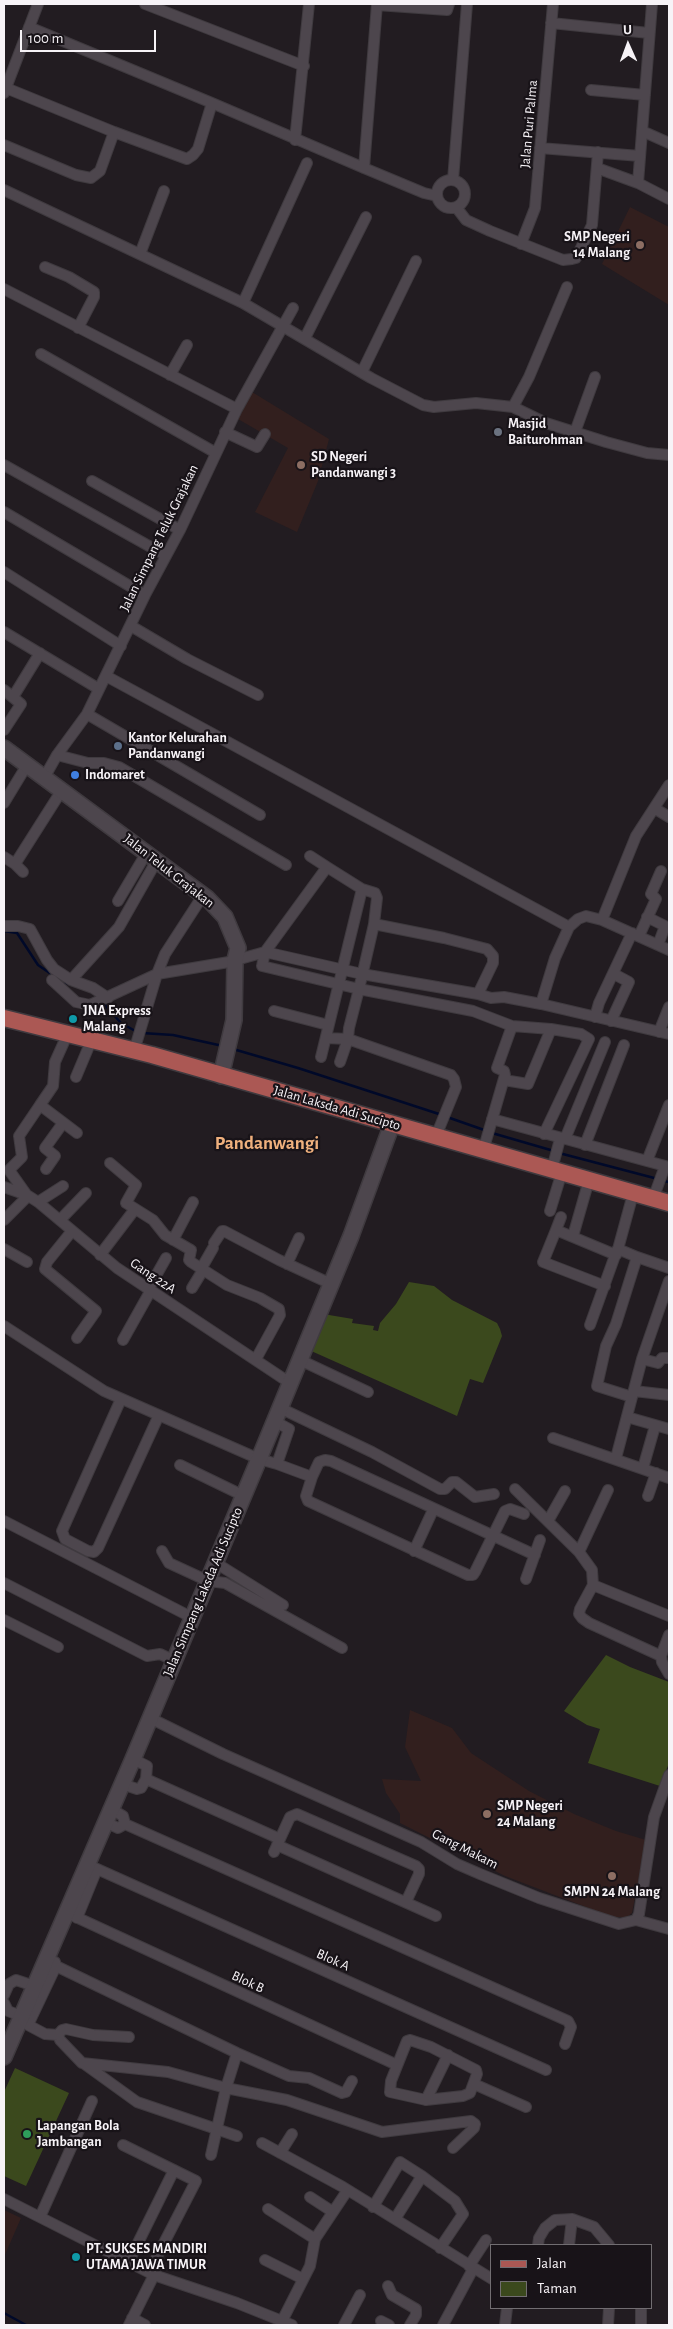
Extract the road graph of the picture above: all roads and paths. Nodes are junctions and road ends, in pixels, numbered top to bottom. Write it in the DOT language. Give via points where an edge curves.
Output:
graph roads {
  1 [pos="38,4"];
  2 [pos="145,4"];
  3 [pos="308,4"];
  4 [pos="377,4"];
  5 [pos="449,4"];
  6 [pos="467,4"];
  7 [pos="552,4"];
  8 [pos="652,4"];
  9 [pos="551,23"];
  10 [pos="29,27"];
  11 [pos="649,33"];
  12 [pos="304,66"];
  13 [pos="8,68"];
  14 [pos="591,90"];
  15 [pos="5,91"];
  16 [pos="645,94"];
  17 [pos="212,103"];
  18 [pos="642,131"];
  19 [pos="114,132"];
  20 [pos="296,140"];
  21 [pos="669,143"];
  22 [pos="4,145"];
  23 [pos="540,148"];
  24 [pos="598,152"];
  25 [pos="640,156"];
  26 [pos="307,163"];
  27 [pos="364,168"];
  28 [pos="597,168"];
  29 [pos="452,180"];
  30 [pos="638,184"];
  31 [pos="4,190"];
  32 [pos="164,191"];
  33 [pos="437,196"];
  34 [pos="669,199"];
  35 [pos="456,207"];
  36 [pos="366,217"];
  37 [pos="521,244"];
  38 [pos="140,254"];
  39 [pos="416,261"];
  40 [pos="45,267"];
  41 [pos="567,287"];
  42 [pos="4,289"];
  43 [pos="243,303"];
  44 [pos="293,308"];
  45 [pos="283,327"];
  46 [pos="78,328"];
  47 [pos="305,338"];
  48 [pos="187,345"];
  49 [pos="41,354"];
  50 [pos="362,372"];
  51 [pos="170,375"];
  52 [pos="595,377"];
  53 [pos="513,407"];
  54 [pos="237,409"];
  55 [pos="225,432"];
  56 [pos="575,432"];
  57 [pos="265,434"];
  58 [pos="216,453"];
  59 [pos="666,454"];
  60 [pos="4,465"];
  61 [pos="92,481"];
  62 [pos="4,512"];
  63 [pos="180,530"];
  64 [pos="166,555"];
  65 [pos="4,572"];
  66 [pos="145,595"];
  67 [pos="131,626"];
  68 [pos="4,632"];
  69 [pos="121,646"];
  70 [pos="40,653"];
  71 [pos="106,676"];
  72 [pos="100,689"];
  73 [pos="4,690"];
  74 [pos="258,695"];
  75 [pos="13,697"];
  76 [pos="86,714"];
  77 [pos="4,730"];
  78 [pos="4,748"];
  79 [pos="57,755"];
  80 [pos="24,770"];
  81 [pos="44,778"];
  82 [pos="669,785"];
  83 [pos="62,790"];
  84 [pos="4,803"];
  85 [pos="654,808"];
  86 [pos="260,815"];
  87 [pos="669,817"];
  88 [pos="152,856"];
  89 [pos="310,856"];
  90 [pos="4,857"];
  91 [pos="286,865"];
  92 [pos="327,867"];
  93 [pos="661,871"];
  94 [pos="362,889"];
  95 [pos="200,900"];
  96 [pos="118,901"];
  97 [pos="647,917"];
  98 [pos="602,920"];
  99 [pos="374,924"];
  100 [pos="4,926"];
  101 [pos="569,926"];
  102 [pos="635,935"];
  103 [pos="658,945"];
  104 [pos="669,950"];
  105 [pos="265,952"];
  106 [pos="235,960"];
  107 [pos="343,970"];
  108 [pos="157,974"];
  109 [pos="362,974"];
  110 [pos="614,974"];
  111 [pos="52,980"];
  112 [pos="71,980"];
  113 [pos="339,985"];
  114 [pos="359,989"];
  115 [pos="478,994"];
  116 [pos="107,998"];
  117 [pos="491,998"];
  118 [pos="541,1004"];
  119 [pos="669,1007"];
  120 [pos="274,1011"];
  121 [pos="488,1015"];
  122 [pos="595,1017"];
  123 [pos="4,1018"];
  124 [pos="611,1021"];
  125 [pos="328,1025"];
  126 [pos="512,1026"];
  127 [pos="552,1030"];
  128 [pos="68,1033"];
  129 [pos="664,1033"];
  130 [pos="326,1038"];
  131 [pos="92,1039"];
  132 [pos="348,1039"];
  133 [pos="605,1042"];
  134 [pos="136,1045"];
  135 [pos="624,1045"];
  136 [pos="321,1057"];
  137 [pos="340,1062"];
  138 [pos="222,1076"];
  139 [pos="76,1077"];
  140 [pos="504,1080"];
  141 [pos="40,1105"];
  142 [pos="669,1105"];
  143 [pos="492,1122"];
  144 [pos="63,1123"];
  145 [pos="392,1124"];
  146 [pos="438,1129"];
  147 [pos="77,1134"];
  148 [pos="544,1134"];
  149 [pos="561,1141"];
  150 [pos="585,1145"];
  151 [pos="483,1151"];
  152 [pos="647,1160"];
  153 [pos="110,1163"];
  154 [pos="556,1167"];
  155 [pos="46,1169"];
  156 [pos="661,1179"];
  157 [pos="589,1180"];
  158 [pos="63,1186"];
  159 [pos="4,1187"];
  160 [pos="86,1193"];
  161 [pos="633,1194"];
  162 [pos="28,1196"];
  163 [pos="38,1202"];
  164 [pos="193,1202"];
  165 [pos="669,1203"];
  166 [pos="135,1208"];
  167 [pos="550,1211"];
  168 [pos="562,1217"];
  169 [pos="4,1220"];
  170 [pos="60,1220"];
  171 [pos="556,1230"];
  172 [pos="72,1231"];
  173 [pos="573,1236"];
  174 [pos="298,1238"];
  175 [pos="173,1240"];
  176 [pos="4,1250"];
  177 [pos="617,1252"];
  178 [pos="100,1255"];
  179 [pos="637,1257"];
  180 [pos="166,1258"];
  181 [pos="27,1262"];
  182 [pos="288,1264"];
  183 [pos="669,1268"];
  184 [pos="202,1269"];
  185 [pos="669,1280"];
  186 [pos="329,1284"];
  187 [pos="604,1286"];
  188 [pos="192,1288"];
  189 [pos="150,1289"];
  190 [pos="664,1308"];
  191 [pos="590,1325"];
  192 [pos="4,1326"];
  193 [pos="78,1338"];
  194 [pos="123,1340"];
  195 [pos="669,1358"];
  196 [pos="256,1359"];
  197 [pos="642,1359"];
  198 [pos="300,1360"];
  199 [pos="290,1383"];
  200 [pos="368,1392"];
  201 [pos="633,1394"];
  202 [pos="669,1395"];
  203 [pos="122,1399"];
  204 [pos="159,1415"];
  205 [pos="277,1415"];
  206 [pos="627,1417"];
  207 [pos="656,1426"];
  208 [pos="669,1429"];
  209 [pos="553,1438"];
  210 [pos="616,1458"];
  211 [pos="259,1459"];
  212 [pos="180,1464"];
  213 [pos="277,1464"];
  214 [pos="643,1468"];
  215 [pos="656,1473"];
  216 [pos="312,1478"];
  217 [pos="669,1478"];
  218 [pos="514,1489"];
  219 [pos="608,1490"];
  220 [pos="565,1491"];
  221 [pos="494,1494"];
  222 [pos="244,1496"];
  223 [pos="648,1496"];
  224 [pos="433,1510"];
  225 [pos="524,1514"];
  226 [pos="4,1521"];
  227 [pos="548,1521"];
  228 [pos="493,1535"];
  229 [pos="540,1540"];
  230 [pos="162,1551"];
  231 [pos="414,1551"];
  232 [pos="579,1552"];
  233 [pos="535,1555"];
  234 [pos="216,1564"];
  235 [pos="526,1579"];
  236 [pos="208,1581"];
  237 [pos="4,1583"];
  238 [pos="593,1585"];
  239 [pos="284,1605"];
  240 [pos="669,1616"];
  241 [pos="193,1618"];
  242 [pos="4,1620"];
  243 [pos="669,1635"];
  244 [pos="58,1647"];
  245 [pos="342,1648"];
  246 [pos="661,1656"];
  247 [pos="174,1660"];
  248 [pos="668,1669"];
  249 [pos="150,1718"];
  250 [pos="133,1759"];
  251 [pos="669,1775"];
  252 [pos="146,1779"];
  253 [pos="122,1784"];
  254 [pos="108,1816"];
  255 [pos="277,1845"];
  256 [pos="92,1866"];
  257 [pos="406,1902"];
  258 [pos="71,1915"];
  259 [pos="436,1916"];
  260 [pos="636,1920"];
  261 [pos="669,1929"];
  262 [pos="48,1962"];
  263 [pos="34,1986"];
  264 [pos="4,1992"];
  265 [pos="4,2002"];
  266 [pos="23,2021"];
  267 [pos="58,2035"];
  268 [pos="129,2037"];
  269 [pos="565,2044"];
  270 [pos="237,2053"];
  271 [pos="448,2055"];
  272 [pos="4,2057"];
  273 [pos="82,2063"];
  274 [pos="397,2065"];
  275 [pos="546,2070"];
  276 [pos="352,2081"];
  277 [pos="474,2084"];
  278 [pos="226,2088"];
  279 [pos="426,2100"];
  280 [pos="92,2101"];
  281 [pos="526,2106"];
  282 [pos="216,2128"];
  283 [pos="292,2134"];
  284 [pos="238,2136"];
  285 [pos="262,2143"];
  286 [pos="123,2145"];
  287 [pos="453,2148"];
  288 [pos="280,2153"];
  289 [pos="210,2155"];
  290 [pos="174,2170"];
  291 [pos="422,2176"];
  292 [pos="347,2191"];
  293 [pos="310,2197"];
  294 [pos="4,2200"];
  295 [pos="373,2207"];
  296 [pos="268,2209"];
  297 [pos="333,2212"];
  298 [pos="40,2217"];
  299 [pos="572,2219"];
  300 [pos="395,2220"];
  301 [pos="315,2238"];
  302 [pos="486,2240"];
  303 [pos="538,2244"];
  304 [pos="568,2244"];
  305 [pos="608,2244"];
  306 [pos="440,2248"];
  307 [pos="265,2260"];
  308 [pos="129,2261"];
  309 [pos="471,2267"];
  310 [pos="152,2274"];
  311 [pos="303,2278"];
  312 [pos="490,2278"];
  313 [pos="388,2286"];
  314 [pos="360,2295"];
  315 [pos="507,2309"];
  316 [pos="609,2309"];
  317 [pos="641,2309"];
  318 [pos="130,2322"];
  319 [pos="287,2323"];
  320 [pos="145,2325"];
  321 [pos="344,2325"];
  322 [pos="410,2325"];
  323 [pos="443,2325"];
  324 [pos="505,2325"];
  325 [pos="608,2325"];
  326 [pos="641,2325"];
  1 -- 10 [label="street"];
  2 -- 12 [label="street"];
  3 -- 12 [label="street"];
  4 -- 5 [label="street" via="447,10"];
  4 -- 27 [label="street"];
  6 -- 29 [label="street"];
  7 -- 9 [label="street, Jalan Puri Palma"];
  8 -- 11 [label="street"];
  9 -- 11 [label="street"];
  9 -- 23 [label="street, Jalan Puri Palma"];
  10 -- 13 [label="street"];
  10 -- 17 [label="street"];
  11 -- 16 [label="street"];
  12 -- 20 [label="street"];
  13 -- 15 [label="street"];
  14 -- 16 [label="street"];
  15 -- 19 [label="street"];
  16 -- 18 [label="street"];
  17 -- 19 [label="street" via="198,149 189,158"];
  17 -- 20 [label="street"];
  18 -- 21 [label="street"];
  18 -- 25 [label="street"];
  19 -- 22 [label="street" via="100,171 91,178 76,175"];
  20 -- 27 [label="street"];
  23 -- 24 [label="street"];
  23 -- 37 [label="street, Jalan Puri Palma" via="535,208"];
  24 -- 25 [label="street"];
  24 -- 28 [label="street"];
  25 -- 30 [label="street"];
  26 -- 43 [label="street"];
  27 -- 33 [label="street"];
  28 -- 30 [label="street"];
  28 -- 37 [label="street" via="592,225 576,258 563,260"];
  29 -- 33 [label="street" via="441,184"];
  29 -- 35 [label="street" via="465,192 463,201"];
  30 -- 34 [label="street"];
  31 -- 38 [label="street"];
  32 -- 38 [label="street"];
  33 -- 35 [label="street" via="444,206"];
  35 -- 37 [label="street" via="466,220"];
  36 -- 47 [label="street"];
  38 -- 43 [label="street"];
  39 -- 50 [label="street"];
  40 -- 46 [label="street" via="94,292"];
  41 -- 53 [label="street"];
  42 -- 46 [label="street"];
  43 -- 45 [label="street"];
  44 -- 45 [label="street, Jalan Simpang Teluk Grajakan"];
  45 -- 47 [label="street"];
  45 -- 54 [label="street, Jalan Simpang Teluk Grajakan"];
  46 -- 51 [label="street"];
  47 -- 50 [label="street"];
  48 -- 51 [label="street"];
  49 -- 58 [label="street"];
  50 -- 53 [label="street" via="434,408 476,403"];
  51 -- 54 [label="street"];
  52 -- 56 [label="street"];
  53 -- 56 [label="street"];
  54 -- 55 [label="street, Jalan Simpang Teluk Grajakan"];
  55 -- 57 [label="street" via="257,447"];
  55 -- 58 [label="street, Jalan Simpang Teluk Grajakan"];
  56 -- 59 [label="street" via="647,453"];
  58 -- 63 [label="street, Jalan Simpang Teluk Grajakan"];
  60 -- 64 [label="street"];
  61 -- 63 [label="street"];
  62 -- 66 [label="street"];
  63 -- 64 [label="street, Jalan Simpang Teluk Grajakan"];
  64 -- 66 [label="street, Jalan Simpang Teluk Grajakan"];
  65 -- 69 [label="street"];
  66 -- 67 [label="street, Jalan Simpang Teluk Grajakan"];
  67 -- 69 [label="street, Jalan Simpang Teluk Grajakan"];
  67 -- 74 [label="street"];
  68 -- 70 [label="street"];
  69 -- 71 [label="street, Jalan Simpang Teluk Grajakan"];
  70 -- 72 [label="street"];
  70 -- 75 [label="street"];
  71 -- 72 [label="street, Jalan Simpang Teluk Grajakan"];
  71 -- 101 [label="street"];
  72 -- 76 [label="street, Jalan Simpang Teluk Grajakan"];
  73 -- 75 [label="street"];
  75 -- 77 [label="street" via="20,706"];
  76 -- 79 [label="street, Jalan Simpang Teluk Grajakan"];
  76 -- 86 [label="street"];
  78 -- 81 [label="street, Jalan Teluk Grajakan"];
  79 -- 81 [label="street, Jalan Simpang Teluk Grajakan"];
  79 -- 91 [label="street" via="119,768"];
  80 -- 84 [label="street"];
  81 -- 83 [label="street, Jalan Teluk Grajakan"];
  82 -- 85 [label="street"];
  83 -- 88 [label="street, Jalan Teluk Grajakan"];
  83 -- 90 [label="street" via="19,868"];
  85 -- 87 [label="street"];
  85 -- 98 [label="street" via="636,836"];
  88 -- 96 [label="street"];
  88 -- 106 [label="street, Jalan Teluk Grajakan" via="207,898 225,917 238,948"];
  88 -- 112 [label="street" via="119,927"];
  89 -- 92 [label="street"];
  92 -- 94 [label="street"];
  92 -- 105 [label="street"];
  93 -- 97 [label="street" via="651,894 656,899"];
  94 -- 99 [label="street" via="375,893 377,898"];
  94 -- 107 [label="street"];
  95 -- 108 [label="street" via="171,944"];
  97 -- 102 [label="street"];
  97 -- 103 [label="street" via="666,926"];
  98 -- 101 [label="street" via="586,916"];
  98 -- 102 [label="street"];
  99 -- 109 [label="street"];
  99 -- 115 [label="street" via="486,949 493,956 493,963"];
  100 -- 112 [label="street" via="30,929 47,960"];
  101 -- 118 [label="street"];
  102 -- 103 [label="street"];
  102 -- 110 [label="street"];
  103 -- 104 [label="street"];
  105 -- 106 [label="street"];
  105 -- 107 [label="street"];
  105 -- 113 [label="street" via="261,963 265,967"];
  106 -- 108 [label="street"];
  106 -- 138 [label="street, Jalan Teluk Grajakan" via="236,1003"];
  107 -- 109 [label="street"];
  107 -- 113 [label="street"];
  108 -- 116 [label="street"];
  108 -- 134 [label="street"];
  109 -- 114 [label="street"];
  109 -- 115 [label="street"];
  110 -- 122 [label="street"];
  110 -- 124 [label="street" via="629,982"];
  111 -- 116 [label="street" via="83,1005 96,1004"];
  112 -- 116 [label="street" via="93,988"];
  113 -- 114 [label="street"];
  113 -- 125 [label="street"];
  114 -- 121 [label="street"];
  114 -- 132 [label="street"];
  115 -- 117 [label="street"];
  117 -- 118 [label="street" via="504,997"];
  117 -- 121 [label="street" via="491,1013"];
  118 -- 122 [label="street"];
  119 -- 129 [label="street"];
  120 -- 125 [label="street"];
  121 -- 126 [label="street"];
  122 -- 124 [label="street"];
  123 -- 128 [label="main road, Jalan Laksda Adi Sucipto"];
  124 -- 129 [label="street"];
  125 -- 130 [label="street"];
  126 -- 127 [label="street"];
  126 -- 140 [label="street" via="497,1068 505,1073"];
  127 -- 140 [label="street" via="528,1084"];
  127 -- 148 [label="street" via="581,1034 589,1039"];
  128 -- 131 [label="main road, Jalan Laksda Adi Sucipto"];
  128 -- 141 [label="street" via="55,1062 53,1086"];
  130 -- 132 [label="street"];
  130 -- 136 [label="street"];
  131 -- 134 [label="main road, Jalan Laksda Adi Sucipto"];
  131 -- 139 [label="street"];
  132 -- 137 [label="street"];
  132 -- 146 [label="street" via="451,1075 456,1087"];
  133 -- 149 [label="street"];
  134 -- 138 [label="main road, Jalan Laksda Adi Sucipto"];
  135 -- 150 [label="street"];
  138 -- 145 [label="main road, Jalan Laksda Adi Sucipto"];
  140 -- 143 [label="street"];
  141 -- 144 [label="street"];
  141 -- 162 [label="street" via="19,1136 22,1157 8,1170"];
  142 -- 152 [label="street"];
  143 -- 148 [label="street"];
  143 -- 151 [label="street"];
  144 -- 147 [label="street"];
  144 -- 155 [label="street" via="45,1148 55,1156"];
  145 -- 146 [label="main road, Jalan Laksda Adi Sucipto"];
  145 -- 186 [label="street, Jalan Simpang Laksda Adi Sucipto"];
  146 -- 151 [label="main road, Jalan Laksda Adi Sucipto"];
  148 -- 149 [label="street"];
  149 -- 150 [label="street"];
  149 -- 154 [label="street"];
  150 -- 152 [label="street"];
  151 -- 154 [label="main road, Jalan Laksda Adi Sucipto"];
  152 -- 156 [label="street"];
  153 -- 166 [label="street" via="136,1185 126,1202"];
  154 -- 157 [label="main road, Jalan Laksda Adi Sucipto"];
  154 -- 167 [label="street"];
  156 -- 161 [label="main road, Jalan Laksda Adi Sucipto"];
  156 -- 165 [label="main road, Jalan Laksda Adi Sucipto"];
  157 -- 161 [label="main road, Jalan Laksda Adi Sucipto"];
  157 -- 173 [label="street"];
  158 -- 163 [label="street"];
  159 -- 162 [label="street, Gang 22A"];
  160 -- 170 [label="street"];
  161 -- 177 [label="street"];
  162 -- 163 [label="street, Gang 22A"];
  162 -- 169 [label="street"];
  163 -- 170 [label="street, Gang 22A"];
  164 -- 175 [label="street"];
  166 -- 175 [label="street"];
  166 -- 178 [label="street"];
  168 -- 171 [label="street"];
  170 -- 172 [label="street, Gang 22A"];
  171 -- 173 [label="street"];
  171 -- 187 [label="street" via="543,1264"];
  172 -- 178 [label="street, Gang 22A"];
  172 -- 193 [label="street" via="45,1269 96,1311"];
  173 -- 177 [label="street"];
  174 -- 182 [label="street"];
  175 -- 184 [label="street" via="191,1250 190,1261"];
  176 -- 181 [label="street"];
  177 -- 179 [label="street"];
  177 -- 187 [label="street"];
  178 -- 189 [label="street, Gang 22A"];
  179 -- 183 [label="street"];
  179 -- 201 [label="street" via="616,1324 606,1344 596,1383 599,1388"];
  180 -- 189 [label="street"];
  182 -- 184 [label="street" via="224,1230"];
  182 -- 186 [label="street"];
  184 -- 188 [label="street"];
  184 -- 196 [label="street" via="227,1285 280,1310"];
  185 -- 190 [label="street"];
  186 -- 198 [label="street, Jalan Simpang Laksda Adi Sucipto"];
  187 -- 191 [label="street"];
  189 -- 194 [label="street"];
  189 -- 196 [label="street, Gang 22A"];
  190 -- 197 [label="street" via="655,1321"];
  192 -- 203 [label="street" via="93,1385"];
  195 -- 197 [label="street" via="662,1358 658,1363"];
  196 -- 199 [label="street, Gang 22A"];
  197 -- 201 [label="street"];
  198 -- 199 [label="street, Jalan Simpang Laksda Adi Sucipto"];
  198 -- 200 [label="street"];
  199 -- 205 [label="street, Jalan Simpang Laksda Adi Sucipto"];
  201 -- 202 [label="street"];
  201 -- 206 [label="street"];
  203 -- 204 [label="street"];
  203 -- 204 [label="street" via="62,1531 65,1539 88,1551 94,1552 98,1548"];
  204 -- 211 [label="street"];
  205 -- 211 [label="street, Jalan Simpang Laksda Adi Sucipto"];
  205 -- 213 [label="street" via="289,1431"];
  205 -- 221 [label="street" via="372,1452 440,1489 456,1482 475,1497"];
  206 -- 207 [label="street"];
  206 -- 210 [label="street"];
  207 -- 208 [label="street"];
  207 -- 214 [label="street"];
  209 -- 210 [label="street"];
  210 -- 214 [label="street"];
  211 -- 213 [label="street"];
  211 -- 222 [label="street, Jalan Simpang Laksda Adi Sucipto"];
  212 -- 222 [label="street"];
  213 -- 216 [label="street"];
  214 -- 215 [label="street"];
  215 -- 217 [label="street"];
  215 -- 223 [label="street"];
  216 -- 224 [label="street" via="319,1462 328,1460"];
  216 -- 231 [label="street" via="306,1496 310,1502"];
  218 -- 227 [label="street"];
  219 -- 232 [label="street"];
  220 -- 227 [label="street"];
  222 -- 234 [label="street, Jalan Simpang Laksda Adi Sucipto"];
  224 -- 228 [label="street"];
  224 -- 231 [label="street"];
  225 -- 228 [label="street" via="510,1509 506,1511"];
  226 -- 241 [label="street"];
  227 -- 232 [label="street"];
  228 -- 231 [label="street" via="476,1572 470,1576"];
  228 -- 233 [label="street"];
  229 -- 233 [label="street"];
  230 -- 236 [label="street" via="169,1562"];
  232 -- 238 [label="street" via="592,1570"];
  233 -- 235 [label="street"];
  234 -- 236 [label="street, Jalan Simpang Laksda Adi Sucipto"];
  234 -- 239 [label="street"];
  236 -- 241 [label="street, Jalan Simpang Laksda Adi Sucipto"];
  236 -- 245 [label="street" via="225,1583"];
  237 -- 247 [label="street" via="147,1656 160,1654"];
  238 -- 240 [label="street"];
  238 -- 246 [label="street" via="579,1612 582,1618"];
  241 -- 247 [label="street, Jalan Simpang Laksda Adi Sucipto"];
  242 -- 244 [label="street"];
  243 -- 246 [label="street"];
  246 -- 248 [label="street"];
  247 -- 249 [label="street, Jalan Simpang Laksda Adi Sucipto"];
  249 -- 250 [label="street, Jalan Simpang Laksda Adi Sucipto"];
  249 -- 260 [label="street, Gang Makam" via="231,1758 421,1842 488,1878 608,1921 625,1924"];
  250 -- 252 [label="street" via="147,1766"];
  250 -- 253 [label="street, Jalan Simpang Laksda Adi Sucipto"];
  251 -- 260 [label="street" via="654,1817 641,1909"];
  252 -- 253 [label="street" via="137,1790"];
  252 -- 255 [label="street"];
  253 -- 254 [label="street, Jalan Simpang Laksda Adi Sucipto"];
  254 -- 256 [label="street, Jalan Simpang Laksda Adi Sucipto"];
  254 -- 269 [label="street" via="123,1816 126,1824 568,2021 572,2027"];
  255 -- 257 [label="street"];
  255 -- 257 [label="street" via="290,1816 297,1814 416,1866 419,1874"];
  256 -- 258 [label="street, Jalan Simpang Laksda Adi Sucipto"];
  256 -- 275 [label="street, Blok A"];
  257 -- 259 [label="street"];
  258 -- 262 [label="street, Jalan Simpang Laksda Adi Sucipto"];
  258 -- 274 [label="street, Blok B"];
  260 -- 261 [label="street, Gang Makam"];
  262 -- 263 [label="street, Jalan Simpang Laksda Adi Sucipto"];
  262 -- 266 [label="street"];
  262 -- 270 [label="street"];
  263 -- 264 [label="street" via="16,1980"];
  263 -- 266 [label="street, Jalan Simpang Laksda Adi Sucipto"];
  265 -- 266 [label="street" via="8,2011"];
  266 -- 267 [label="street" via="45,2034"];
  266 -- 272 [label="street, Jalan Simpang Laksda Adi Sucipto"];
  267 -- 268 [label="street" via="66,2029 93,2035"];
  267 -- 273 [label="street"];
  270 -- 276 [label="street" via="289,2076 308,2078 342,2093"];
  270 -- 278 [label="street"];
  271 -- 274 [label="street" via="410,2040"];
  271 -- 277 [label="street" via="476,2070"];
  271 -- 279 [label="street"];
  273 -- 278 [label="street" via="168,2072"];
  273 -- 282 [label="street" via="137,2102"];
  274 -- 279 [label="street" via="390,2092"];
  277 -- 279 [label="street" via="467,2095"];
  277 -- 281 [label="street"];
  278 -- 282 [label="street"];
  278 -- 287 [label="street" via="287,2100 382,2132 471,2121 475,2124"];
  280 -- 298 [label="street"];
  282 -- 284 [label="street"];
  282 -- 289 [label="street"];
  283 -- 288 [label="street"];
  285 -- 288 [label="street"];
  286 -- 290 [label="street"];
  288 -- 292 [label="street"];
  290 -- 308 [label="street"];
  290 -- 310 [label="street" via="197,2184"];
  291 -- 295 [label="street" via="400,2162"];
  291 -- 300 [label="street"];
  291 -- 306 [label="street" via="455,2201 464,2214"];
  292 -- 295 [label="street"];
  292 -- 297 [label="street"];
  293 -- 297 [label="street"];
  294 -- 298 [label="street"];
  295 -- 300 [label="street"];
  296 -- 301 [label="street"];
  297 -- 301 [label="street"];
  298 -- 308 [label="street"];
  299 -- 303 [label="street" via="555,2220 545,2228"];
  299 -- 304 [label="street"];
  299 -- 305 [label="street" via="594,2227"];
  300 -- 306 [label="street"];
  301 -- 311 [label="street" via="312,2262"];
  302 -- 309 [label="street"];
  306 -- 309 [label="street"];
  307 -- 311 [label="street"];
  308 -- 310 [label="street"];
  309 -- 312 [label="street"];
  309 -- 323 [label="street"];
  310 -- 318 [label="street"];
  310 -- 319 [label="street" via="231,2300"];
  311 -- 319 [label="street"];
  313 -- 322 [label="street" via="392,2295 415,2307 416,2313"];
  314 -- 321 [label="street"];
  315 -- 324 [label="street"];
  316 -- 325 [label="street"];
  317 -- 326 [label="street"];
  318 -- 320 [label="street"];
}
